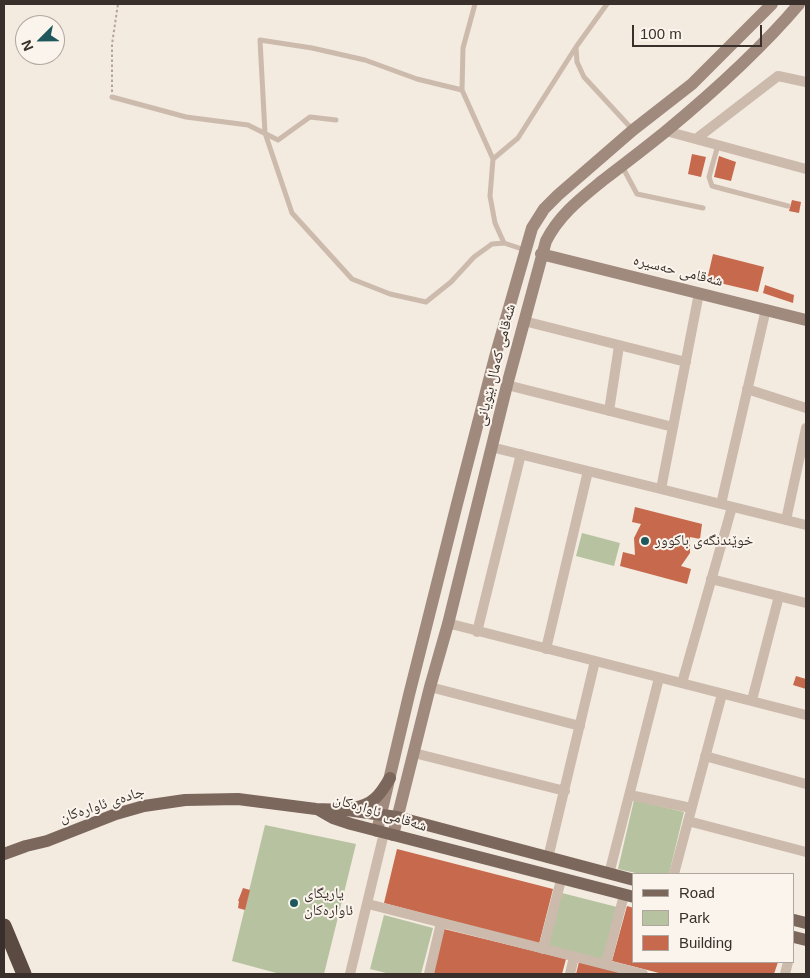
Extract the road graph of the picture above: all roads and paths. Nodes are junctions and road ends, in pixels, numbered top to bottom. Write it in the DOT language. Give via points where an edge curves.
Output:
graph roads {
  1 [pos="118,4"];
  2 [pos="475,4"];
  3 [pos="608,4"];
  4 [pos="772,4"];
  5 [pos="799,4"];
  6 [pos="755,21"];
  7 [pos="770,36"];
  8 [pos="576,47"];
  9 [pos="729,47"];
  10 [pos="744,62"];
  11 [pos="806,82"];
  12 [pos="462,90"];
  13 [pos="112,97"];
  14 [pos="336,120"];
  15 [pos="633,130"];
  16 [pos="666,131"];
  17 [pos="265,133"];
  18 [pos="696,139"];
  19 [pos="718,145"];
  20 [pos="493,159"];
  21 [pos="621,166"];
  22 [pos="806,168"];
  23 [pos="788,206"];
  24 [pos="703,208"];
  25 [pos="504,243"];
  26 [pos="525,250"];
  27 [pos="541,254"];
  28 [pos="699,293"];
  29 [pos="766,309"];
  30 [pos="806,320"];
  31 [pos="524,321"];
  32 [pos="619,346"];
  33 [pos="495,356"];
  34 [pos="513,361"];
  35 [pos="686,362"];
  36 [pos="507,385"];
  37 [pos="747,389"];
  38 [pos="806,408"];
  39 [pos="608,411"];
  40 [pos="673,427"];
  41 [pos="806,428"];
  42 [pos="491,447"];
  43 [pos="521,454"];
  44 [pos="803,460"];
  45 [pos="588,471"];
  46 [pos="661,489"];
  47 [pos="721,504"];
  48 [pos="732,507"];
  49 [pos="786,520"];
  50 [pos="806,525"];
  51 [pos="711,579"];
  52 [pos="779,596"];
  53 [pos="806,603"];
  54 [pos="448,624"];
  55 [pos="477,632"];
  56 [pos="546,649"];
  57 [pos="595,662"];
  58 [pos="659,678"];
  59 [pos="682,684"];
  60 [pos="430,688"];
  61 [pos="722,694"];
  62 [pos="752,700"];
  63 [pos="806,715"];
  64 [pos="580,726"];
  65 [pos="414,753"];
  66 [pos="705,756"];
  67 [pos="389,784"];
  68 [pos="806,784"];
  69 [pos="565,791"];
  70 [pos="403,793"];
  71 [pos="630,795"];
  72 [pos="316,808"];
  73 [pos="691,808"];
  74 [pos="347,810"];
  75 [pos="381,814"];
  76 [pos="397,817"];
  77 [pos="688,821"];
  78 [pos="385,833"];
  79 [pos="47,841"];
  80 [pos="806,852"];
  81 [pos="4,854"];
  82 [pos="548,858"];
  83 [pos="4,863"];
  84 [pos="674,873"];
  85 [pos="609,874"];
  86 [pos="561,880"];
  87 [pos="632,880"];
  88 [pos="629,896"];
  89 [pos="368,904"];
  90 [pos="440,923"];
  91 [pos="4,926"];
  92 [pos="543,949"];
  93 [pos="574,957"];
  94 [pos="606,964"];
  95 [pos="24,974"];
  96 [pos="351,974"];
  97 [pos="429,974"];
  98 [pos="570,974"];
  99 [pos="643,974"];
  1 -- 13 [label="path" via="112,44"];
  2 -- 12 [label="lane" via="463,48"];
  3 -- 8 [label="lane"];
  4 -- 6 [label="main road, شەقامی کەمال بێویانی"];
  5 -- 7 [label="main road, شەقامی کەمال بێویانی"];
  6 -- 7 [label="main road" via="760,31"];
  6 -- 9 [label="main road, شەقامی کەمال بێویانی"];
  7 -- 10 [label="main road, شەقامی کەمال بێویانی"];
  8 -- 15 [label="lane" via="584,77"];
  8 -- 20 [label="lane" via="518,138"];
  9 -- 10 [label="main road" via="739,52"];
  9 -- 15 [label="main road, شەقامی کەمال بێویانی" via="692,84"];
  10 -- 16 [label="main road, شەقامی کەمال بێویانی"];
  11 -- 18 [label="street" via="778,76"];
  12 -- 17 [label="lane" via="417,79 365,60 260,40"];
  12 -- 20 [label="lane"];
  13 -- 17 [label="lane" via="186,117 248,125"];
  14 -- 17 [label="lane" via="310,117 278,140"];
  15 -- 26 [label="main road, شەقامی کەمال بێویانی" via="548,204 532,228"];
  16 -- 18 [label="street"];
  16 -- 21 [label="main road, شەقامی کەمال بێویانی"];
  17 -- 25 [label="lane" via="292,213 352,279 390,294 426,302 451,282 474,257 492,244"];
  18 -- 19 [label="street"];
  19 -- 22 [label="street"];
  19 -- 23 [label="lane" via="709,177 712,186"];
  20 -- 25 [label="lane" via="490,196 495,223"];
  21 -- 24 [label="lane" via="638,194"];
  21 -- 27 [label="main road, شەقامی کەمال بێویانی" via="563,215"];
  25 -- 26 [label="lane"];
  26 -- 33 [label="main road, شەقامی کەمال بێویانی"];
  27 -- 28 [label="main road, شەقامی حەسیرە"];
  27 -- 31 [label="main road, شەقامی کەمال بێویانی"];
  28 -- 29 [label="main road, شەقامی حەسیرە"];
  28 -- 35 [label="street"];
  29 -- 30 [label="main road, شەقامی حەسیرە"];
  29 -- 37 [label="street"];
  31 -- 32 [label="street"];
  31 -- 34 [label="main road, شەقامی کەمال بێویانی"];
  32 -- 35 [label="street"];
  32 -- 39 [label="street"];
  33 -- 34 [label="main road"];
  33 -- 67 [label="main road, شەقامی کەمال بێویانی"];
  34 -- 36 [label="main road, شەقامی کەمال بێویانی"];
  35 -- 40 [label="street"];
  36 -- 39 [label="street"];
  36 -- 42 [label="main road, شەقامی کەمال بێویانی"];
  37 -- 38 [label="street"];
  37 -- 47 [label="street"];
  39 -- 40 [label="street"];
  40 -- 46 [label="street"];
  41 -- 44 [label="street"];
  42 -- 43 [label="street"];
  42 -- 54 [label="main road, شەقامی کەمال بێویانی"];
  43 -- 45 [label="street"];
  43 -- 55 [label="street"];
  44 -- 49 [label="street"];
  45 -- 46 [label="street"];
  45 -- 56 [label="street"];
  46 -- 47 [label="street"];
  47 -- 48 [label="street"];
  48 -- 49 [label="street"];
  48 -- 51 [label="street"];
  49 -- 50 [label="street"];
  51 -- 52 [label="street"];
  51 -- 59 [label="street"];
  52 -- 53 [label="street"];
  52 -- 62 [label="street"];
  54 -- 55 [label="street"];
  54 -- 60 [label="main road, شەقامی کەمال بێویانی"];
  55 -- 56 [label="street"];
  56 -- 57 [label="street"];
  57 -- 58 [label="street"];
  57 -- 64 [label="street"];
  58 -- 59 [label="street"];
  58 -- 71 [label="street"];
  59 -- 61 [label="street"];
  60 -- 64 [label="street"];
  60 -- 65 [label="main road, شەقامی کەمال بێویانی"];
  61 -- 62 [label="street"];
  61 -- 66 [label="street"];
  62 -- 63 [label="street"];
  64 -- 69 [label="street"];
  65 -- 69 [label="street"];
  65 -- 70 [label="main road, شەقامی کەمال بێویانی"];
  66 -- 68 [label="street"];
  66 -- 73 [label="street"];
  67 -- 70 [label="main road"];
  67 -- 74 [label="main road" via="373,802"];
  67 -- 75 [label="main road, شەقامی کەمال بێویانی"];
  69 -- 82 [label="street"];
  70 -- 76 [label="main road, شەقامی کەمال بێویانی"];
  71 -- 73 [label="street"];
  71 -- 85 [label="street"];
  72 -- 74 [label="main road, شەقامی ئاوارەکان"];
  72 -- 78 [label="main road, شەقامی ئاوارەکان" via="342,821"];
  72 -- 79 [label="main road, جادەی ئاوارەکان" via="238,799 163,802 116,814"];
  73 -- 77 [label="street"];
  74 -- 75 [label="main road, شەقامی ئاوارەکان"];
  75 -- 76 [label="main road, شەقامی ئاوارەکان"];
  75 -- 78 [label="main road, شەقامی کەمال بێویانی"];
  76 -- 78 [label="main road, شەقامی کەمال بێویانی"];
  76 -- 82 [label="main road, شەقامی ئاوارەکان"];
  77 -- 80 [label="street"];
  77 -- 84 [label="street"];
  78 -- 86 [label="main road, شەقامی ئاوارەکان"];
  78 -- 89 [label="street"];
  79 -- 81 [label="main road, جادەی ئاوارەکان"];
  79 -- 83 [label="main road, جادەی ئاوارەکان"];
  82 -- 85 [label="main road, شەقامی ئاوارەکان"];
  85 -- 87 [label="main road, شەقامی ئاوارەکان"];
  86 -- 88 [label="main road, شەقامی ئاوارەکان"];
  86 -- 92 [label="street"];
  88 -- 94 [label="street"];
  89 -- 90 [label="street"];
  89 -- 96 [label="street"];
  90 -- 92 [label="street"];
  90 -- 97 [label="street"];
  91 -- 95 [label="highway"];
  92 -- 93 [label="street"];
  93 -- 94 [label="street"];
  93 -- 98 [label="street"];
  94 -- 99 [label="street"];
}
